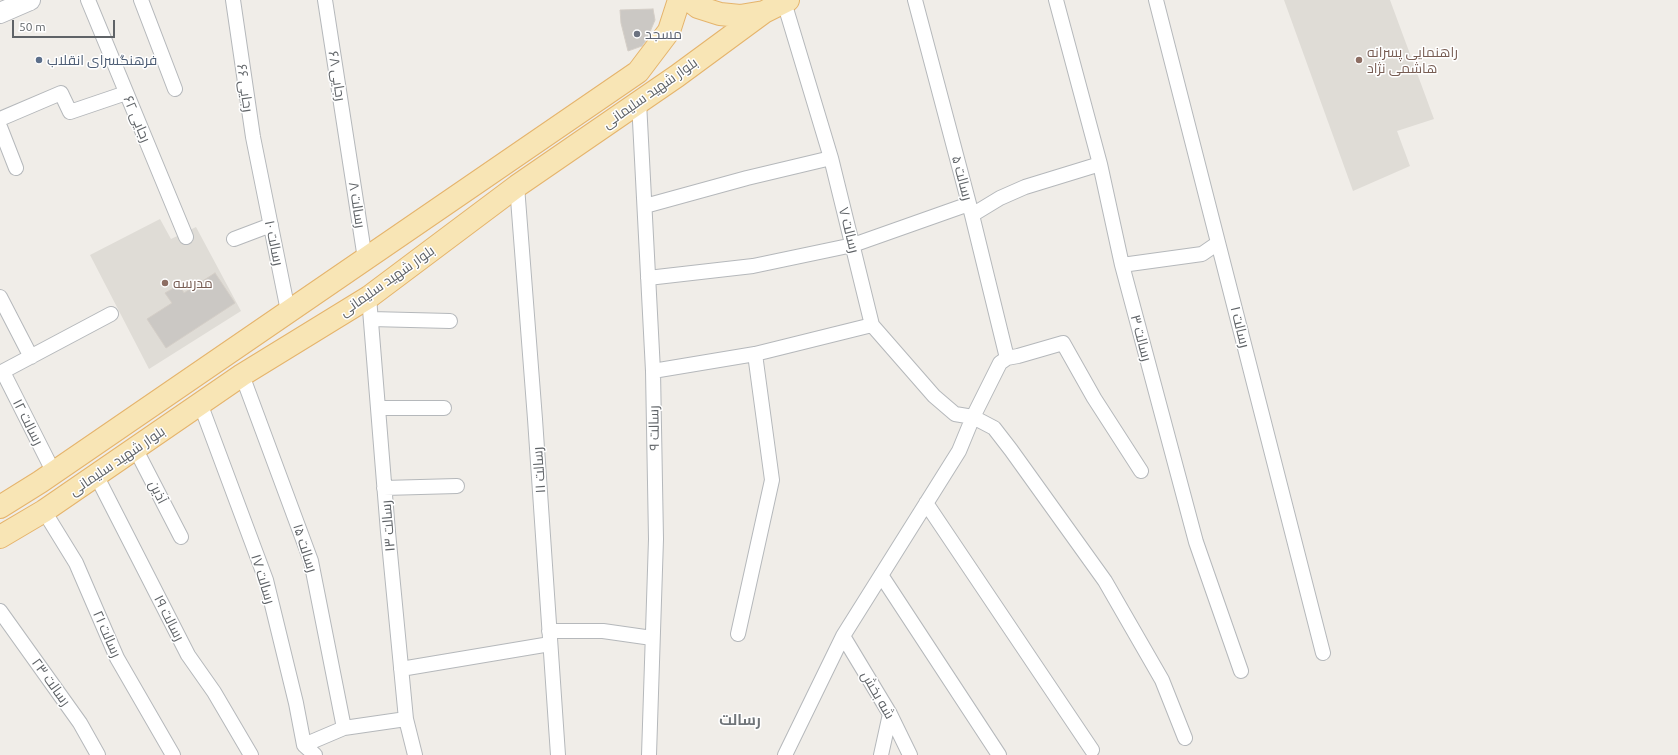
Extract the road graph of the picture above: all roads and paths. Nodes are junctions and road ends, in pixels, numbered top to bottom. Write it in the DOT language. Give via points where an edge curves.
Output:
graph roads {
  1 [pos="30,0"];
  2 [pos="88,0"];
  3 [pos="141,0"];
  4 [pos="233,0"];
  5 [pos="325,0"];
  6 [pos="680,0"];
  7 [pos="689,0"];
  8 [pos="915,0"];
  9 [pos="1056,0"];
  10 [pos="1156,0"];
  11 [pos="786,1"];
  12 [pos="764,12"];
  13 [pos="0,13"];
  14 [pos="175,89"];
  15 [pos="126,93"];
  16 [pos="640,102"];
  17 [pos="0,119"];
  18 [pos="0,127"];
  19 [pos="349,151"];
  20 [pos="831,158"];
  21 [pos="1100,164"];
  22 [pos="16,168"];
  23 [pos="260,175"];
  24 [pos="517,186"];
  25 [pos="645,206"];
  26 [pos="970,210"];
  27 [pos="271,225"];
  28 [pos="186,237"];
  29 [pos="234,239"];
  30 [pos="1218,243"];
  31 [pos="853,245"];
  32 [pos="365,259"];
  33 [pos="1122,265"];
  34 [pos="648,278"];
  35 [pos="369,296"];
  36 [pos="0,297"];
  37 [pos="288,312"];
  38 [pos="111,314"];
  39 [pos="371,319"];
  40 [pos="450,321"];
  41 [pos="872,325"];
  42 [pos="755,354"];
  43 [pos="31,357"];
  44 [pos="1007,358"];
  45 [pos="653,371"];
  46 [pos="2,373"];
  47 [pos="242,375"];
  48 [pos="200,403"];
  49 [pos="378,408"];
  50 [pos="444,408"];
  51 [pos="973,417"];
  52 [pos="135,448"];
  53 [pos="1141,471"];
  54 [pos="54,473"];
  55 [pos="96,475"];
  56 [pos="457,486"];
  57 [pos="384,488"];
  58 [pos="926,503"];
  59 [pos="0,507"];
  60 [pos="44,510"];
  61 [pos="0,536"];
  62 [pos="180,537"];
  63 [pos="881,575"];
  64 [pos="0,611"];
  65 [pos="738,634"];
  66 [pos="843,636"];
  67 [pos="550,637"];
  68 [pos="652,638"];
  69 [pos="1323,653"];
  70 [pos="401,669"];
  71 [pos="1241,671"];
  72 [pos="890,714"];
  73 [pos="406,719"];
  74 [pos="344,728"];
  75 [pos="1185,738"];
  76 [pos="304,745"];
  77 [pos="1092,750"];
  78 [pos="98,755"];
  79 [pos="173,755"];
  80 [pos="251,755"];
  81 [pos="316,755"];
  82 [pos="415,755"];
  83 [pos="558,755"];
  84 [pos="649,755"];
  85 [pos="785,755"];
  86 [pos="881,755"];
  87 [pos="910,755"];
  88 [pos="999,755"];
  1 -- 13 [label="street"];
  2 -- 15 [label="street, رجایی ۶۲"];
  3 -- 14 [label="street"];
  4 -- 23 [label="street, رجایی ۶۶"];
  5 -- 19 [label="street, رجایی ۶۸"];
  6 -- 32 [label="main road, بلوار شهید سلیمانی" via="669,31 638,72"];
  7 -- 12 [label="main road" via="698,7 720,14 740,16"];
  8 -- 26 [label="street, رسالت ۵"];
  9 -- 21 [label="street, رسالت ۳"];
  10 -- 30 [label="street, رسالت ۱"];
  11 -- 12 [label="main road"];
  11 -- 20 [label="street, رسالت ۷"];
  12 -- 16 [label="main road, بلوار شهید سلیمانی"];
  15 -- 17 [label="street" via="70,112 61,93"];
  15 -- 28 [label="street, رجایی ۶۲"];
  16 -- 24 [label="main road, بلوار شهید سلیمانی"];
  16 -- 25 [label="street, رسالت ۹"];
  18 -- 22 [label="street"];
  19 -- 32 [label="street, رسالت ۸"];
  20 -- 25 [label="street"];
  20 -- 31 [label="street, رسالت ۷"];
  21 -- 26 [label="street" via="1025,187"];
  21 -- 33 [label="street, رسالت ۳"];
  23 -- 27 [label="street, رسالت ۱۰"];
  24 -- 35 [label="main road, بلوار شهید سلیمانی"];
  24 -- 67 [label="street, رسالت ۱۱"];
  25 -- 34 [label="street, رسالت ۹"];
  26 -- 31 [label="street"];
  26 -- 44 [label="street, رسالت ۵"];
  27 -- 29 [label="street"];
  27 -- 37 [label="street, رسالت ۱۰"];
  30 -- 33 [label="street" via="1202,254"];
  30 -- 69 [label="street, رسالت ۱"];
  31 -- 34 [label="street" via="753,266"];
  31 -- 41 [label="street, رسالت ۷"];
  32 -- 37 [label="main road, بلوار شهید سلیمانی"];
  33 -- 71 [label="street, رسالت ۳" via="1196,542"];
  34 -- 45 [label="street, رسالت ۹"];
  35 -- 39 [label="street, رسالت ۱۳"];
  35 -- 47 [label="main road, بلوار شهید سلیمانی"];
  36 -- 43 [label="street"];
  37 -- 54 [label="main road, بلوار شهید سلیمانی"];
  38 -- 43 [label="street"];
  39 -- 40 [label="street"];
  39 -- 49 [label="street, رسالت ۱۳"];
  41 -- 42 [label="street"];
  41 -- 51 [label="street, رسالت ۷" via="934,396 955,414"];
  42 -- 45 [label="street"];
  42 -- 65 [label="street" via="772,480"];
  43 -- 46 [label="street"];
  44 -- 51 [label="street" via="1000,363"];
  44 -- 53 [label="street" via="1063,343 1094,398"];
  45 -- 68 [label="street, رسالت ۹" via="656,539"];
  46 -- 54 [label="street, رسالت ۱۲"];
  47 -- 48 [label="main road, بلوار شهید سلیمانی"];
  47 -- 74 [label="street, رسالت ۱۵" via="311,561"];
  48 -- 52 [label="main road, بلوار شهید سلیمانی"];
  48 -- 76 [label="street, رسالت ۱۷" via="266,580"];
  49 -- 50 [label="street"];
  49 -- 57 [label="street, رسالت ۱۳"];
  51 -- 58 [label="street" via="959,451"];
  51 -- 75 [label="street, رسالت ۷" via="994,428 1105,581 1162,680"];
  52 -- 55 [label="main road, بلوار شهید سلیمانی"];
  52 -- 62 [label="street, آذین"];
  54 -- 59 [label="main road, بلوار شهید سلیمانی"];
  55 -- 60 [label="main road, بلوار شهید سلیمانی"];
  55 -- 80 [label="street, رسالت ۱۹" via="188,655 214,692"];
  56 -- 57 [label="street"];
  57 -- 70 [label="street, رسالت ۱۳"];
  58 -- 63 [label="street"];
  58 -- 77 [label="street"];
  60 -- 61 [label="main road, بلوار شهید سلیمانی"];
  60 -- 79 [label="street, رسالت ۲۱" via="76,563 117,658"];
  63 -- 66 [label="street"];
  63 -- 88 [label="street"];
  64 -- 78 [label="street, رسالت ۲۳" via="80,723"];
  66 -- 72 [label="street, شه بخش"];
  66 -- 85 [label="street"];
  67 -- 68 [label="street" via="603,631"];
  67 -- 70 [label="street"];
  67 -- 83 [label="street, رسالت ۱۱"];
  68 -- 84 [label="street, رسالت ۹"];
  70 -- 73 [label="street, رسالت ۱۳"];
  72 -- 86 [label="street"];
  72 -- 87 [label="street, شه بخش"];
  73 -- 74 [label="street"];
  73 -- 82 [label="street, رسالت ۱۳"];
  74 -- 76 [label="street"];
  76 -- 81 [label="street"];
}
